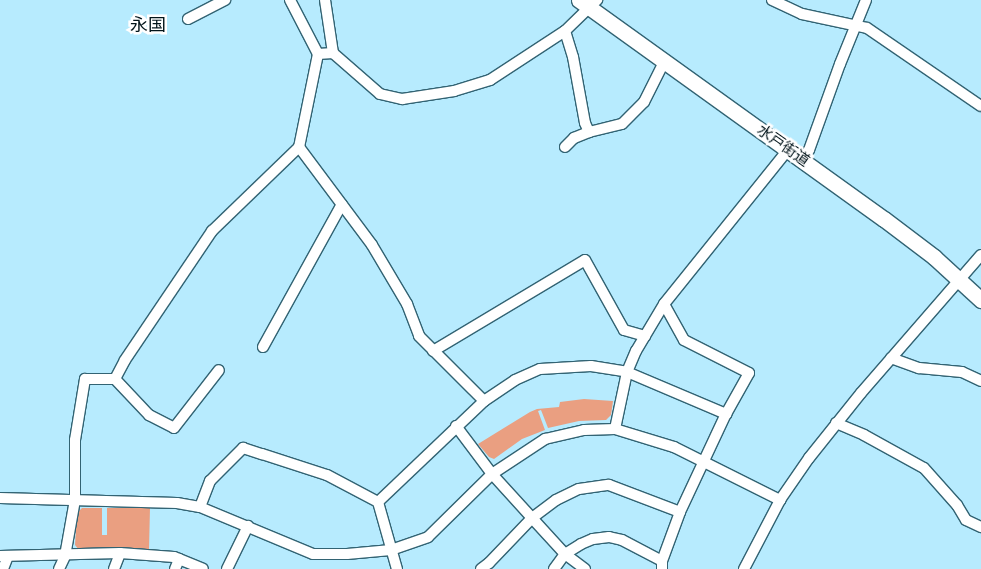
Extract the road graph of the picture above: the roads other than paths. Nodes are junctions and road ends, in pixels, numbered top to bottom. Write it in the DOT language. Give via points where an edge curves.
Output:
graph roads {
  1 [pos="225,0"];
  2 [pos="290,0"];
  3 [pos="325,0"];
  4 [pos="772,0"];
  5 [pos="866,0"];
  6 [pos="589,3"];
  7 [pos="188,19"];
  8 [pos="857,25"];
  9 [pos="564,31"];
  10 [pos="333,53"];
  11 [pos="318,54"];
  12 [pos="664,62"];
  13 [pos="981,106"];
  14 [pos="589,132"];
  15 [pos="299,147"];
  16 [pos="565,147"];
  17 [pos="788,150"];
  18 [pos="802,160"];
  19 [pos="342,204"];
  20 [pos="981,255"];
  21 [pos="959,280"];
  22 [pos="981,300"];
  23 [pos="664,304"];
  24 [pos="645,336"];
  25 [pos="263,347"];
  26 [pos="433,350"];
  27 [pos="891,358"];
  28 [pos="219,370"];
  29 [pos="627,372"];
  30 [pos="115,379"];
  31 [pos="981,381"];
  32 [pos="484,401"];
  33 [pos="726,414"];
  34 [pos="836,423"];
  35 [pos="456,426"];
  36 [pos="615,430"];
  37 [pos="703,461"];
  38 [pos="492,474"];
  39 [pos="0,498"];
  40 [pos="75,500"];
  41 [pos="780,500"];
  42 [pos="378,502"];
  43 [pos="200,507"];
  44 [pos="680,512"];
  45 [pos="532,518"];
  46 [pos="248,526"];
  47 [pos="981,527"];
  48 [pos="391,550"];
  49 [pos="120,554"];
  50 [pos="565,554"];
  51 [pos="4,556"];
  52 [pos="65,556"];
  53 [pos="179,559"];
  54 [pos="662,565"];
  55 [pos="3,569"];
  56 [pos="59,569"];
  57 [pos="114,569"];
  58 [pos="175,569"];
  59 [pos="203,569"];
  60 [pos="227,569"];
  61 [pos="396,569"];
  62 [pos="481,569"];
  63 [pos="554,569"];
  64 [pos="585,569"];
  65 [pos="744,569"];
  1 -- 7 [label="street"];
  2 -- 11 [label="street"];
  3 -- 10 [label="street"];
  4 -- 8 [label="street" via="802,14"];
  5 -- 8 [label="street"];
  6 -- 9 [label="street"];
  6 -- 12 [label="highway, 水戸街道"];
  8 -- 13 [label="street" via="867,28"];
  8 -- 18 [label="street"];
  9 -- 10 [label="street" via="490,80 454,91 402,99 380,94"];
  9 -- 14 [label="street"];
  10 -- 11 [label="street"];
  11 -- 15 [label="street"];
  12 -- 14 [label="street" via="644,102 622,124"];
  12 -- 17 [label="highway, 水戸街道"];
  14 -- 16 [label="street" via="574,138"];
  15 -- 19 [label="street"];
  15 -- 30 [label="street" via="212,231"];
  17 -- 18 [label="highway, 水戸街道"];
  17 -- 23 [label="street"];
  18 -- 21 [label="highway, 水戸街道" via="913,240"];
  19 -- 25 [label="street"];
  19 -- 26 [label="street" via="372,245 407,304 419,336"];
  20 -- 21 [label="street"];
  21 -- 22 [label="highway, 水戸街道"];
  21 -- 27 [label="street"];
  23 -- 24 [label="street"];
  23 -- 33 [label="street" via="684,340 749,373"];
  24 -- 26 [label="street" via="624,330 585,260"];
  24 -- 29 [label="street"];
  26 -- 32 [label="street"];
  27 -- 31 [label="street" via="919,368 962,372"];
  27 -- 34 [label="street"];
  28 -- 30 [label="street" via="174,428 148,414"];
  29 -- 32 [label="street" via="590,366 540,369 515,380"];
  29 -- 33 [label="street"];
  29 -- 36 [label="street"];
  30 -- 40 [label="street" via="84,379 75,440"];
  32 -- 35 [label="street"];
  33 -- 37 [label="street"];
  34 -- 41 [label="street"];
  34 -- 47 [label="street" via="924,468 966,520"];
  35 -- 38 [label="street"];
  35 -- 42 [label="street"];
  36 -- 37 [label="street" via="657,442"];
  36 -- 38 [label="street" via="584,430 545,439"];
  37 -- 41 [label="street"];
  37 -- 44 [label="street"];
  38 -- 45 [label="street"];
  38 -- 48 [label="street" via="428,537"];
  39 -- 40 [label="street"];
  40 -- 43 [label="street" via="177,503"];
  40 -- 52 [label="street"];
  41 -- 65 [label="street"];
  42 -- 43 [label="street" via="327,475 243,448 210,481"];
  42 -- 48 [label="street"];
  43 -- 46 [label="street"];
  44 -- 45 [label="street" via="609,485 579,489 556,500"];
  44 -- 54 [label="street"];
  45 -- 50 [label="street"];
  45 -- 62 [label="street"];
  46 -- 48 [label="street" via="313,554"];
  46 -- 60 [label="street"];
  48 -- 61 [label="street"];
  49 -- 52 [label="street"];
  49 -- 53 [label="street"];
  49 -- 57 [label="street"];
  50 -- 54 [label="street" via="593,539 609,537 622,540"];
  50 -- 63 [label="street"];
  50 -- 64 [label="street"];
  51 -- 52 [label="street"];
  51 -- 55 [label="street"];
  52 -- 56 [label="street"];
  53 -- 58 [label="street"];
  53 -- 59 [label="street"];
}
